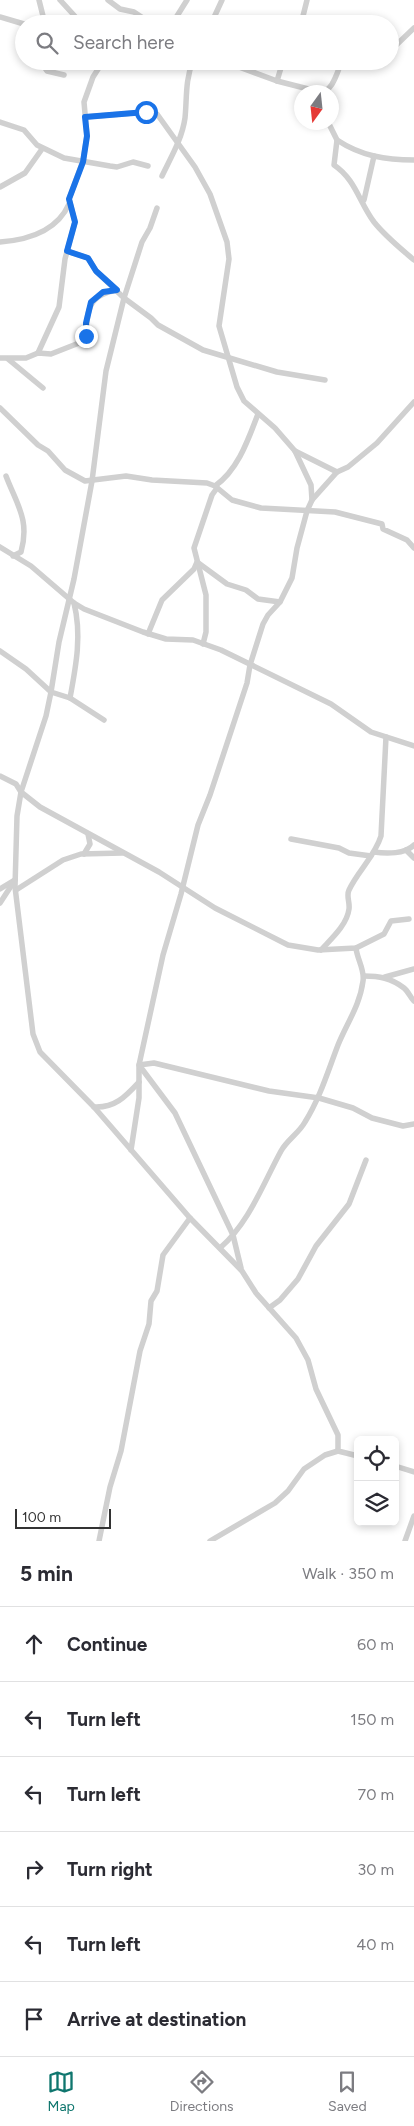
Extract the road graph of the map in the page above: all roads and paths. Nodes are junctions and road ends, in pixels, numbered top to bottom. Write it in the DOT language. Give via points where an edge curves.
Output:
graph roads {
  1 [pos="39,0"];
  2 [pos="60,0"];
  3 [pos="108,0"];
  4 [pos="187,0"];
  5 [pos="222,0"];
  6 [pos="307,0"];
  7 [pos="43,15"];
  8 [pos="74,15"];
  9 [pos="138,15"];
  10 [pos="178,15"];
  11 [pos="215,15"];
  12 [pos="303,15"];
  13 [pos="0,17"];
  14 [pos="15,21"];
  15 [pos="414,28"];
  16 [pos="399,42"];
  17 [pos="46,70"];
  18 [pos="98,70"];
  19 [pos="189,70"];
  20 [pos="247,70"];
  21 [pos="280,70"];
  22 [pos="338,70"];
  23 [pos="64,74"];
  24 [pos="277,81"];
  25 [pos="330,85"];
  26 [pos="294,86"];
  27 [pos="85,117"];
  28 [pos="0,122"];
  29 [pos="332,130"];
  30 [pos="337,140"];
  31 [pos="178,143"];
  32 [pos="42,149"];
  33 [pos="374,156"];
  34 [pos="414,160"];
  35 [pos="83,162"];
  36 [pos="148,166"];
  37 [pos="162,176"];
  38 [pos="0,186"];
  39 [pos="364,203"];
  40 [pos="69,204"];
  41 [pos="157,208"];
  42 [pos="0,242"];
  43 [pos="67,251"];
  44 [pos="414,260"];
  45 [pos="117,290"];
  46 [pos="124,298"];
  47 [pos="38,353"];
  48 [pos="229,357"];
  49 [pos="0,358"];
  50 [pos="8,359"];
  51 [pos="325,380"];
  52 [pos="43,388"];
  53 [pos="414,402"];
  54 [pos="0,408"];
  55 [pos="258,414"];
  56 [pos="295,452"];
  57 [pos="337,472"];
  58 [pos="6,476"];
  59 [pos="92,481"];
  60 [pos="216,487"];
  61 [pos="312,500"];
  62 [pos="307,511"];
  63 [pos="0,547"];
  64 [pos="414,548"];
  65 [pos="13,556"];
  66 [pos="197,562"];
  67 [pos="68,598"];
  68 [pos="280,602"];
  69 [pos="74,603"];
  70 [pos="148,634"];
  71 [pos="203,644"];
  72 [pos="0,651"];
  73 [pos="250,665"];
  74 [pos="51,692"];
  75 [pos="70,698"];
  76 [pos="104,720"];
  77 [pos="386,737"];
  78 [pos="414,746"];
  79 [pos="0,776"];
  80 [pos="21,792"];
  81 [pos="88,834"];
  82 [pos="291,839"];
  83 [pos="414,845"];
  84 [pos="406,850"];
  85 [pos="124,853"];
  86 [pos="84,854"];
  87 [pos="372,854"];
  88 [pos="414,858"];
  89 [pos="15,880"];
  90 [pos="183,888"];
  91 [pos="0,889"];
  92 [pos="16,890"];
  93 [pos="0,903"];
  94 [pos="409,919"];
  95 [pos="356,948"];
  96 [pos="320,950"];
  97 [pos="414,969"];
  98 [pos="364,976"];
  99 [pos="385,977"];
  100 [pos="414,1001"];
  101 [pos="138,1065"];
  102 [pos="139,1082"];
  103 [pos="319,1098"];
  104 [pos="94,1107"];
  105 [pos="414,1124"];
  106 [pos="131,1150"];
  107 [pos="366,1160"];
  108 [pos="190,1218"];
  109 [pos="233,1236"];
  110 [pos="220,1248"];
  111 [pos="242,1271"];
  112 [pos="269,1308"];
  113 [pos="338,1450"];
  114 [pos="354,1455"];
  115 [pos="399,1467"];
  116 [pos="414,1472"];
  117 [pos="414,1516"];
  118 [pos="100,1541"];
  119 [pos="210,1541"];
  120 [pos="405,1541"];
  1 -- 7 [label="street"];
  2 -- 8 [label="street"];
  3 -- 9 [label="street"];
  4 -- 10 [label="street"];
  5 -- 11 [label="street"];
  6 -- 12 [label="street"];
  13 -- 14 [label="street"];
  15 -- 16 [label="street"];
  17 -- 23 [label="street"];
  18 -- 27 [label="street" via="86,94"];
  19 -- 31 [label="street" via="185,118"];
  20 -- 24 [label="street"];
  21 -- 24 [label="street"];
  22 -- 25 [label="street"];
  24 -- 26 [label="street"];
  27 -- 31 [label="street" via="152,112 161,118"];
  27 -- 35 [label="street" via="87,136"];
  28 -- 32 [label="street" via="24,130"];
  29 -- 30 [label="street"];
  30 -- 33 [label="street"];
  30 -- 39 [label="street" via="334,165 344,172"];
  31 -- 37 [label="street"];
  31 -- 48 [label="street" via="210,194 227,242 229,260 218,326"];
  32 -- 35 [label="street"];
  32 -- 38 [label="street" via="25,173"];
  33 -- 34 [label="street"];
  33 -- 39 [label="street"];
  35 -- 36 [label="street" via="117,167 133,162"];
  35 -- 40 [label="street"];
  39 -- 44 [label="street" via="381,230"];
  40 -- 42 [label="street" via="58,220 37,234"];
  40 -- 43 [label="street" via="75,222"];
  41 -- 46 [label="street"];
  43 -- 45 [label="street" via="88,258 96,271"];
  43 -- 47 [label="street" via="58,311"];
  45 -- 46 [label="street"];
  45 -- 47 [label="street" via="103,292 91,302 86,336 79,343 51,354"];
  46 -- 48 [label="street" via="158,325 203,350"];
  46 -- 59 [label="street" via="106,371"];
  47 -- 50 [label="street" via="26,358"];
  48 -- 51 [label="street" via="277,372"];
  48 -- 55 [label="street" via="244,401"];
  49 -- 50 [label="street"];
  50 -- 52 [label="street"];
  53 -- 57 [label="street" via="377,443"];
  54 -- 59 [label="street" via="65,470 85,481"];
  55 -- 56 [label="street"];
  55 -- 60 [label="street" via="240,456"];
  56 -- 57 [label="street"];
  56 -- 61 [label="street" via="311,485"];
  57 -- 61 [label="street"];
  58 -- 65 [label="street" via="24,524 20,552"];
  59 -- 60 [label="street" via="126,476 207,483"];
  59 -- 67 [label="street"];
  60 -- 62 [label="street" via="232,500 261,508"];
  60 -- 66 [label="street" via="194,548"];
  61 -- 62 [label="street"];
  62 -- 64 [label="street" via="352,515 382,524 383,529 406,540"];
  62 -- 68 [label="street" via="292,578"];
  63 -- 65 [label="street"];
  65 -- 67 [label="street"];
  66 -- 68 [label="street" via="226,584 246,590 258,599"];
  66 -- 70 [label="street" via="194,569 162,600"];
  66 -- 71 [label="street" via="206,595"];
  67 -- 69 [label="street"];
  67 -- 74 [label="street"];
  68 -- 73 [label="street" via="263,624"];
  69 -- 70 [label="street"];
  69 -- 75 [label="street" via="79,632"];
  70 -- 71 [label="street"];
  71 -- 73 [label="street"];
  72 -- 74 [label="street"];
  73 -- 77 [label="street" via="331,704 362,727"];
  73 -- 90 [label="street" via="247,683 198,825"];
  74 -- 75 [label="street"];
  74 -- 80 [label="street"];
  75 -- 76 [label="street"];
  77 -- 78 [label="street"];
  77 -- 87 [label="street" via="381,836"];
  79 -- 80 [label="street" via="16,784"];
  80 -- 81 [label="street"];
  80 -- 89 [label="street"];
  81 -- 85 [label="street"];
  81 -- 86 [label="street" via="90,844"];
  82 -- 87 [label="street" via="339,848 350,854"];
  83 -- 84 [label="street"];
  84 -- 87 [label="street"];
  84 -- 88 [label="street"];
  85 -- 86 [label="street"];
  85 -- 90 [label="street"];
  86 -- 92 [label="street" via="63,860"];
  87 -- 96 [label="street" via="348,892 349,908 345,920"];
  89 -- 91 [label="street"];
  89 -- 92 [label="street"];
  89 -- 93 [label="street"];
  90 -- 96 [label="street" via="288,945"];
  90 -- 101 [label="street" via="163,954"];
  92 -- 104 [label="street" via="37,1047"];
  94 -- 95 [label="street" via="391,921 384,934"];
  95 -- 96 [label="street"];
  95 -- 98 [label="street"];
  97 -- 99 [label="street"];
  98 -- 99 [label="street"];
  98 -- 103 [label="street" via="357,1006 339,1042"];
  99 -- 100 [label="street" via="405,988"];
  101 -- 102 [label="street"];
  101 -- 103 [label="street" via="154,1063 269,1091"];
  101 -- 109 [label="street" via="175,1113"];
  102 -- 104 [label="street" via="115,1103 106,1108"];
  102 -- 106 [label="street" via="138,1112"];
  103 -- 105 [label="street" via="353,1108 372,1118 403,1126"];
  103 -- 109 [label="street" via="304,1124 281,1150 256,1200"];
  104 -- 106 [label="street"];
  106 -- 108 [label="street"];
  107 -- 112 [label="street" via="349,1204 316,1246 298,1279"];
  108 -- 110 [label="street"];
  108 -- 118 [label="street" via="163,1255"];
  109 -- 110 [label="street"];
  109 -- 111 [label="street"];
  110 -- 111 [label="street"];
  111 -- 112 [label="street"];
  112 -- 113 [label="street" via="296,1338 308,1360 316,1389 338,1435"];
  113 -- 114 [label="street"];
  113 -- 119 [label="street" via="304,1470 275,1502"];
  115 -- 116 [label="street"];
  117 -- 120 [label="street"];
}
